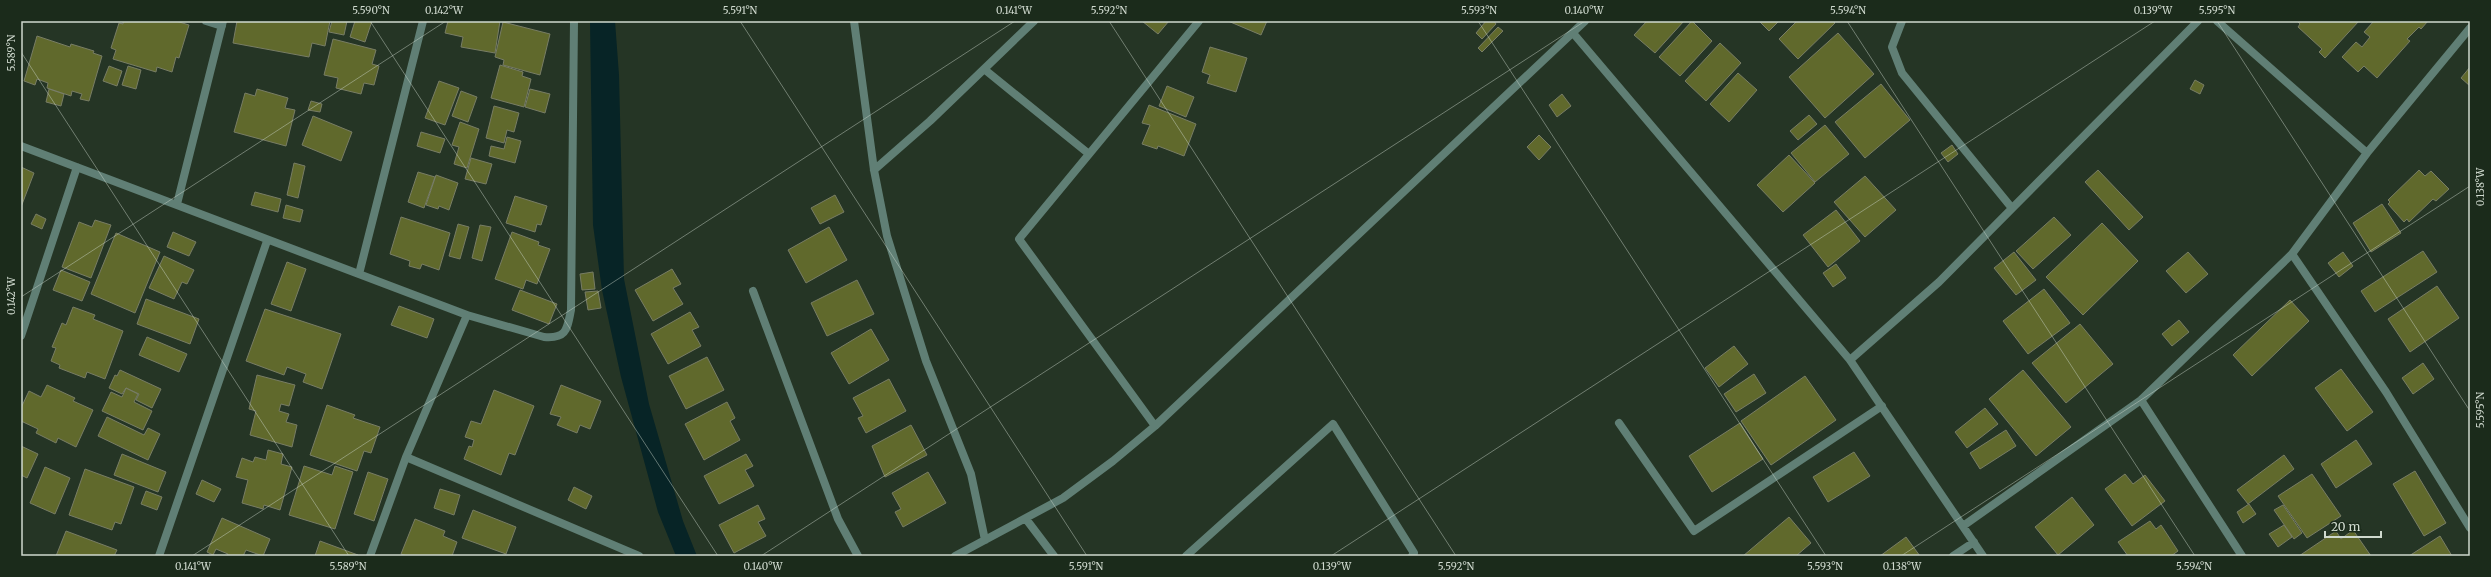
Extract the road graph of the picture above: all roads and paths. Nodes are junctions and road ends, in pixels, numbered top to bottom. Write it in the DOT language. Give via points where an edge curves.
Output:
graph roads {
  1 [pos="206,21"];
  2 [pos="423,21"];
  3 [pos="574,21"];
  4 [pos="854,21"];
  5 [pos="1034,21"];
  6 [pos="1199,21"];
  7 [pos="1585,21"];
  8 [pos="1902,21"];
  9 [pos="2198,21"];
  10 [pos="2217,21"];
  11 [pos="222,24"];
  12 [pos="2470,28"];
  13 [pos="1573,33"];
  14 [pos="984,69"];
  15 [pos="21,146"];
  16 [pos="2367,153"];
  17 [pos="1089,154"];
  18 [pos="77,167"];
  19 [pos="874,170"];
  20 [pos="177,204"];
  21 [pos="2011,207"];
  22 [pos="267,241"];
  23 [pos="2292,254"];
  24 [pos="359,274"];
  25 [pos="753,292"];
  26 [pos="467,315"];
  27 [pos="21,336"];
  28 [pos="1850,360"];
  29 [pos="2141,400"];
  30 [pos="1882,406"];
  31 [pos="1620,423"];
  32 [pos="1155,426"];
  33 [pos="406,457"];
  34 [pos="1026,519"];
  35 [pos="1963,526"];
  36 [pos="2470,528"];
  37 [pos="985,540"];
  38 [pos="1974,542"];
  39 [pos="159,556"];
  40 [pos="370,556"];
  41 [pos="639,556"];
  42 [pos="858,556"];
  43 [pos="955,556"];
  44 [pos="1054,556"];
  45 [pos="1186,556"];
  46 [pos="1412,556"];
  47 [pos="1953,556"];
  48 [pos="1983,556"];
  49 [pos="2242,556"];
  1 -- 11 [label="street"];
  2 -- 24 [label="street"];
  3 -- 26 [label="street" via="571,144 573,246 571,310 567,329 562,335 554,338 544,337"];
  4 -- 19 [label="street"];
  5 -- 14 [label="street"];
  6 -- 17 [label="street"];
  7 -- 13 [label="street"];
  8 -- 21 [label="street" via="1892,47 1902,73"];
  9 -- 21 [label="street"];
  10 -- 16 [label="street"];
  11 -- 20 [label="street"];
  12 -- 16 [label="street"];
  13 -- 28 [label="street"];
  13 -- 32 [label="street"];
  14 -- 17 [label="street"];
  14 -- 19 [label="street"];
  15 -- 18 [label="street"];
  16 -- 23 [label="street"];
  17 -- 32 [label="street" via="1019,239"];
  18 -- 20 [label="street"];
  18 -- 27 [label="street"];
  19 -- 37 [label="street" via="886,236 926,361 971,474"];
  20 -- 22 [label="street"];
  21 -- 28 [label="street" via="1938,282"];
  22 -- 24 [label="street"];
  22 -- 39 [label="street"];
  23 -- 29 [label="street"];
  23 -- 36 [label="street" via="2386,392"];
  24 -- 26 [label="street"];
  25 -- 42 [label="street" via="838,519"];
  26 -- 33 [label="street"];
  28 -- 30 [label="street"];
  29 -- 35 [label="street"];
  29 -- 49 [label="street"];
  30 -- 31 [label="street" via="1694,531"];
  30 -- 35 [label="street"];
  32 -- 34 [label="street" via="1063,498"];
  33 -- 40 [label="street"];
  33 -- 41 [label="street"];
  34 -- 37 [label="street"];
  34 -- 44 [label="street"];
  35 -- 38 [label="street"];
  37 -- 43 [label="street"];
  38 -- 47 [label="street"];
  38 -- 48 [label="street"];
  45 -- 46 [label="street" via="1333,424 1414,553"];
}
